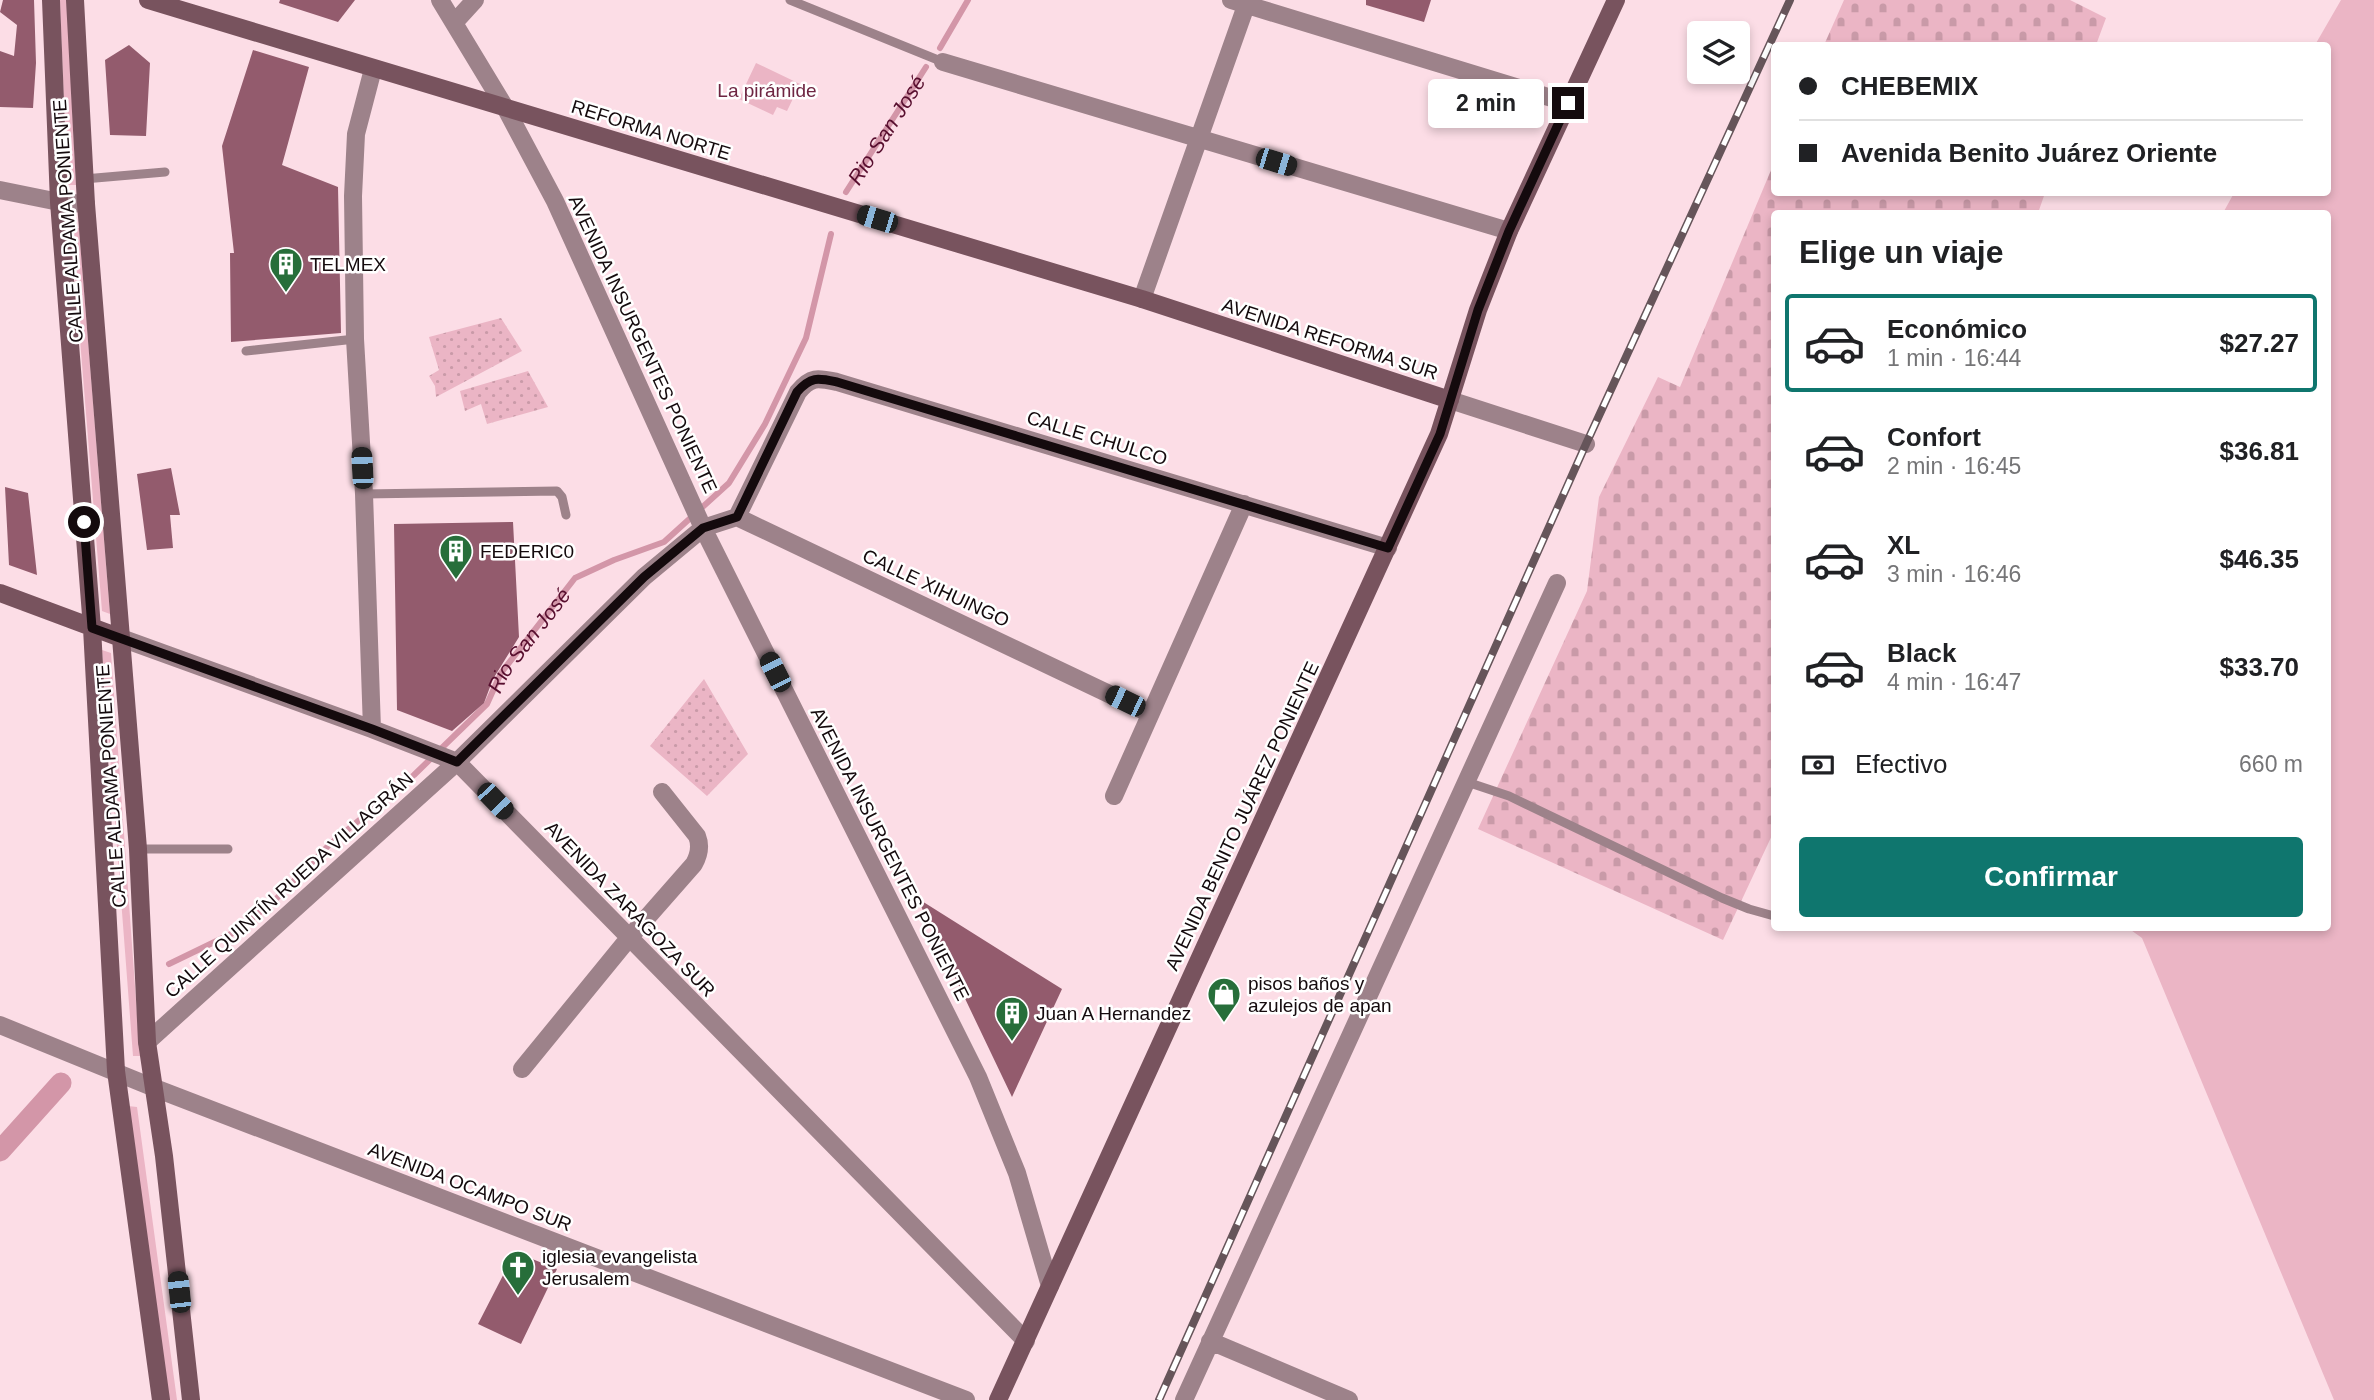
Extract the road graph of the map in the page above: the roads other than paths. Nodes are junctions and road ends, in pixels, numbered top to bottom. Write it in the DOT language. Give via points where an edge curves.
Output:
graph roads {
  1 [pos="51,0"];
  2 [pos="75,0"];
  3 [pos="148,0"];
  4 [pos="440,0"];
  5 [pos="475,0"];
  6 [pos="790,0"];
  7 [pos="1616,0"];
  8 [pos="1242,2"];
  9 [pos="453,23"];
  10 [pos="943,62"];
  11 [pos="373,69"];
  12 [pos="1568,103"];
  13 [pos="506,109"];
  14 [pos="1199,139"];
  15 [pos="165,172"];
  16 [pos="84,179"];
  17 [pos="0,190"];
  18 [pos="59,202"];
  19 [pos="86,204"];
  20 [pos="1509,231"];
  21 [pos="1142,299"];
  22 [pos="355,339"];
  23 [pos="246,351"];
  24 [pos="1450,400"];
  25 [pos="1586,443"];
  26 [pos="364,494"];
  27 [pos="1244,504"];
  28 [pos="566,515"];
  29 [pos="737,517"];
  30 [pos="702,525"];
  31 [pos="1388,548"];
  32 [pos="1557,583"];
  33 [pos="0,593"];
  34 [pos="92,628"];
  35 [pos="121,638"];
  36 [pos="1149,713"];
  37 [pos="372,729"];
  38 [pos="450,759"];
  39 [pos="1467,782"];
  40 [pos="662,792"];
  41 [pos="1114,796"];
  42 [pos="138,849"];
  43 [pos="228,849"];
  44 [pos="1771,915"];
  45 [pos="629,938"];
  46 [pos="0,1025"];
  47 [pos="146,1042"];
  48 [pos="522,1069"];
  49 [pos="116,1070"];
  50 [pos="152,1087"];
  51 [pos="1050,1286"];
  52 [pos="1026,1341"];
  53 [pos="1210,1341"];
  54 [pos="161,1400"];
  55 [pos="191,1400"];
  56 [pos="966,1400"];
  57 [pos="998,1400"];
  58 [pos="1184,1400"];
  59 [pos="1349,1400"];
  1 -- 18 [label="main road, CALLE ALDAMA PONIENTE"];
  2 -- 16 [label="main road, CALLE ALDAMA PONIENTE"];
  3 -- 11 [label="main road, REFORMA NORTE"];
  4 -- 9 [label="street, AVENIDA INSURGENTES PONIENTE"];
  5 -- 9 [label="street"];
  6 -- 10 [label="lane"];
  7 -- 12 [label="main road, AVENIDA BENITO JUÁREZ PONIENTE"];
  8 -- 12 [label="street"];
  8 -- 14 [label="street"];
  9 -- 13 [label="street, AVENIDA INSURGENTES PONIENTE"];
  10 -- 14 [label="street"];
  11 -- 13 [label="main road, REFORMA NORTE"];
  11 -- 22 [label="street" via="356,134"];
  12 -- 20 [label="main road, AVENIDA BENITO JUÁREZ PONIENTE"];
  13 -- 21 [label="main road, REFORMA NORTE"];
  13 -- 30 [label="street, AVENIDA INSURGENTES PONIENTE" via="555,201"];
  14 -- 20 [label="street"];
  14 -- 21 [label="street"];
  15 -- 16 [label="lane"];
  16 -- 19 [label="main road, CALLE ALDAMA PONIENTE"];
  17 -- 18 [label="street"];
  18 -- 19 [label="street"];
  18 -- 34 [label="main road, CALLE ALDAMA PONIENTE"];
  19 -- 35 [label="main road, CALLE ALDAMA PONIENTE"];
  20 -- 24 [label="main road, AVENIDA BENITO JUÁREZ PONIENTE"];
  21 -- 24 [label="main road, AVENIDA REFORMA SUR"];
  22 -- 23 [label="lane"];
  22 -- 26 [label="street"];
  24 -- 25 [label="street, AVENIDA REFORMA SUR"];
  24 -- 31 [label="main road, AVENIDA BENITO JUÁREZ PONIENTE" via="1440,434"];
  26 -- 28 [label="lane" via="551,491 560,493"];
  26 -- 37 [label="street"];
  27 -- 29 [label="street, CALLE CHULCO" via="817,379 797,392"];
  27 -- 31 [label="street, CALLE CHULCO"];
  27 -- 36 [label="street"];
  29 -- 30 [label="street"];
  29 -- 36 [label="street, CALLE XIHUINGO"];
  30 -- 38 [label="street, CALLE QUINTÍN RUEDA VILLAGRÁN"];
  30 -- 51 [label="street, AVENIDA INSURGENTES PONIENTE" via="978,1077 1017,1173"];
  31 -- 51 [label="main road, AVENIDA BENITO JUÁREZ PONIENTE"];
  32 -- 39 [label="street"];
  33 -- 34 [label="main road"];
  34 -- 35 [label="main road"];
  34 -- 49 [label="main road, CALLE ALDAMA PONIENTE"];
  35 -- 37 [label="street, AVENIDA ZARAGOZA SUR"];
  35 -- 42 [label="main road, CALLE ALDAMA PONIENTE"];
  36 -- 41 [label="street"];
  37 -- 38 [label="street, AVENIDA ZARAGOZA SUR"];
  38 -- 45 [label="street, AVENIDA ZARAGOZA SUR"];
  38 -- 47 [label="street, CALLE QUINTÍN RUEDA VILLAGRÁN"];
  39 -- 44 [label="lane" via="1509,796 1722,898"];
  39 -- 53 [label="street"];
  40 -- 45 [label="street" via="697,836 698,856"];
  42 -- 43 [label="lane"];
  42 -- 47 [label="main road, CALLE ALDAMA PONIENTE"];
  45 -- 48 [label="street"];
  45 -- 52 [label="street, AVENIDA ZARAGOZA SUR"];
  46 -- 49 [label="street, AVENIDA OCAMPO SUR"];
  47 -- 50 [label="main road, CALLE ALDAMA PONIENTE"];
  49 -- 50 [label="street, AVENIDA OCAMPO SUR"];
  49 -- 54 [label="main road, CALLE ALDAMA PONIENTE"];
  50 -- 55 [label="main road, CALLE ALDAMA PONIENTE"];
  50 -- 56 [label="street, AVENIDA OCAMPO SUR"];
  51 -- 52 [label="main road, AVENIDA BENITO JUÁREZ PONIENTE"];
  52 -- 57 [label="main road, AVENIDA BENITO JUÁREZ PONIENTE"];
  53 -- 58 [label="street"];
  53 -- 59 [label="street"];
}
